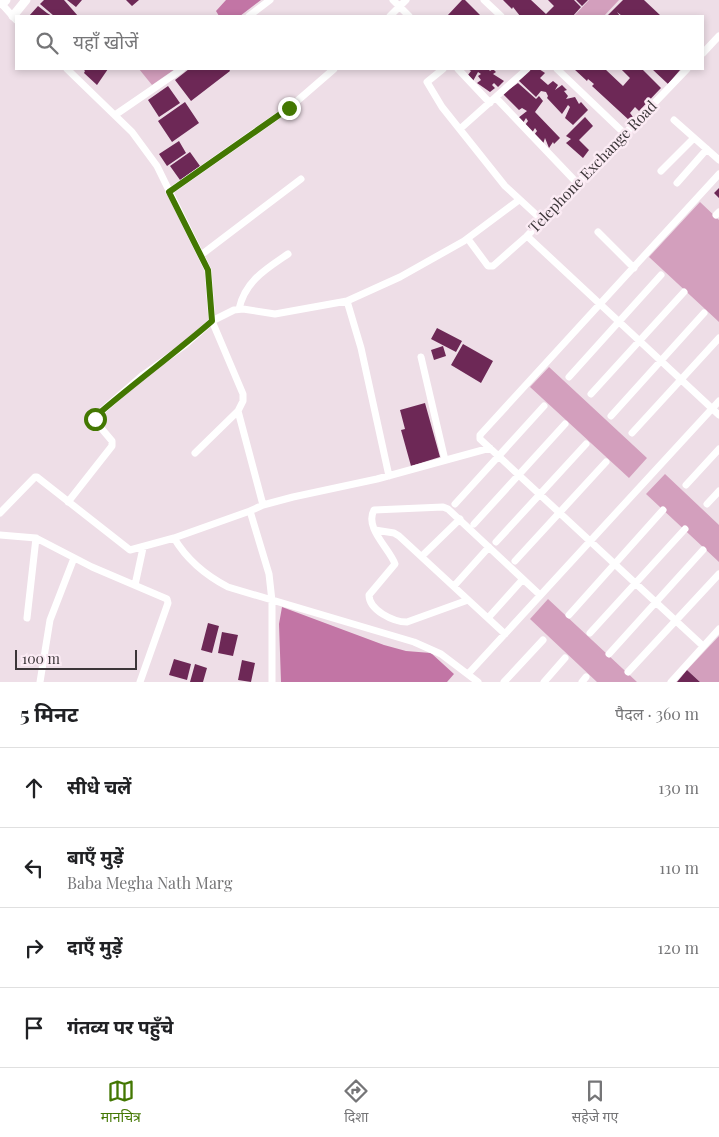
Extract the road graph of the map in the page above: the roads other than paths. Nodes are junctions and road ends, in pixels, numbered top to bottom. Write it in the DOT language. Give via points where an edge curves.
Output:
graph roads {
  1 [pos="26,0"];
  2 [pos="270,0"];
  3 [pos="394,0"];
  4 [pos="406,0"];
  5 [pos="484,0"];
  6 [pos="3,2"];
  7 [pos="400,6"];
  8 [pos="16,15"];
  9 [pos="250,15"];
  10 [pos="391,15"];
  11 [pos="408,15"];
  12 [pos="500,15"];
  13 [pos="14,18"];
  14 [pos="719,36"];
  15 [pos="704,52"];
  16 [pos="68,70"];
  17 [pos="181,70"];
  18 [pos="333,70"];
  19 [pos="441,70"];
  20 [pos="459,70"];
  21 [pos="526,70"];
  22 [pos="558,70"];
  23 [pos="687,70"];
  24 [pos="493,101"];
  25 [pos="115,115"];
  26 [pos="674,120"];
  27 [pos="460,129"];
  28 [pos="625,134"];
  29 [pos="694,138"];
  30 [pos="707,150"];
  31 [pos="719,160"];
  32 [pos="661,171"];
  33 [pos="719,174"];
  34 [pos="301,179"];
  35 [pos="577,183"];
  36 [pos="677,183"];
  37 [pos="169,192"];
  38 [pos="519,200"];
  39 [pos="542,220"];
  40 [pos="598,232"];
  41 [pos="527,236"];
  42 [pos="468,239"];
  43 [pos="288,254"];
  44 [pos="201,255"];
  45 [pos="634,268"];
  46 [pos="662,275"];
  47 [pos="684,292"];
  48 [pos="347,301"];
  49 [pos="600,304"];
  50 [pos="239,309"];
  51 [pos="704,313"];
  52 [pos="212,321"];
  53 [pos="619,322"];
  54 [pos="719,338"];
  55 [pos="639,341"];
  56 [pos="421,357"];
  57 [pos="660,361"];
  58 [pos="569,377"];
  59 [pos="681,380"];
  60 [pos="591,394"];
  61 [pos="719,401"];
  62 [pos="544,406"];
  63 [pos="712,409"];
  64 [pos="238,411"];
  65 [pos="611,416"];
  66 [pos="719,416"];
  67 [pos="566,424"];
  68 [pos="632,433"];
  69 [pos="586,444"];
  70 [pos="490,448"];
  71 [pos="719,449"];
  72 [pos="195,453"];
  73 [pos="499,456"];
  74 [pos="445,460"];
  75 [pos="606,462"];
  76 [pos="519,475"];
  77 [pos="389,476"];
  78 [pos="686,485"];
  79 [pos="719,491"];
  80 [pos="540,494"];
  81 [pos="68,502"];
  82 [pos="455,504"];
  83 [pos="707,504"];
  84 [pos="262,505"];
  85 [pos="663,510"];
  86 [pos="250,511"];
  87 [pos="560,512"];
  88 [pos="0,513"];
  89 [pos="460,519"];
  90 [pos="474,524"];
  91 [pos="685,529"];
  92 [pos="375,530"];
  93 [pos="0,535"];
  94 [pos="36,538"];
  95 [pos="174,538"];
  96 [pos="590,541"];
  97 [pos="496,542"];
  98 [pos="489,547"];
  99 [pos="143,548"];
  100 [pos="703,550"];
  101 [pos="422,556"];
  102 [pos="74,558"];
  103 [pos="515,561"];
  104 [pos="615,564"];
  105 [pos="719,574"];
  106 [pos="523,579"];
  107 [pos="636,583"];
  108 [pos="135,585"];
  109 [pos="454,586"];
  110 [pos="540,595"];
  111 [pos="468,600"];
  112 [pos="272,601"];
  113 [pos="656,602"];
  114 [pos="569,615"];
  115 [pos="27,618"];
  116 [pos="488,618"];
  117 [pos="676,620"];
  118 [pos="719,629"];
  119 [pos="590,633"];
  120 [pos="505,634"];
  121 [pos="543,640"];
  122 [pos="703,646"];
  123 [pos="609,654"];
  124 [pos="565,658"];
  125 [pos="628,672"];
  126 [pos="468,674"];
  127 [pos="40,682"];
  128 [pos="140,682"];
  129 [pos="272,682"];
  130 [pos="478,682"];
  131 [pos="504,682"];
  132 [pos="544,682"];
  133 [pos="670,682"];
  1 -- 8 [label="street"];
  2 -- 9 [label="street"];
  3 -- 7 [label="street"];
  4 -- 7 [label="street"];
  5 -- 12 [label="street"];
  6 -- 13 [label="street"];
  7 -- 10 [label="street"];
  7 -- 11 [label="street"];
  14 -- 15 [label="street"];
  16 -- 25 [label="street"];
  17 -- 25 [label="street"];
  18 -- 37 [label="street" via="289,108"];
  19 -- 27 [label="street" via="428,80 428,84"];
  20 -- 24 [label="street"];
  21 -- 24 [label="street"];
  22 -- 28 [label="street"];
  23 -- 28 [label="street, Telephone Exchange Road"];
  24 -- 27 [label="street"];
  24 -- 35 [label="street"];
  25 -- 37 [label="street" via="150,154"];
  26 -- 29 [label="street"];
  27 -- 38 [label="street"];
  28 -- 35 [label="street, Telephone Exchange Road"];
  29 -- 30 [label="street"];
  29 -- 32 [label="street"];
  30 -- 31 [label="street"];
  30 -- 36 [label="street"];
  33 -- 45 [label="street"];
  34 -- 44 [label="street"];
  35 -- 39 [label="street, Telephone Exchange Road"];
  37 -- 44 [label="street"];
  38 -- 39 [label="street"];
  38 -- 42 [label="street"];
  39 -- 41 [label="street, Telephone Exchange Road"];
  40 -- 45 [label="street"];
  41 -- 42 [label="street" via="490,267"];
  41 -- 49 [label="street, Telephone Exchange Road"];
  42 -- 48 [label="street" via="400,277"];
  43 -- 50 [label="street" via="256,277 242,296"];
  44 -- 52 [label="street" via="208,270"];
  45 -- 49 [label="street"];
  46 -- 53 [label="street"];
  47 -- 55 [label="street"];
  48 -- 50 [label="street" via="275,314"];
  48 -- 77 [label="street"];
  49 -- 53 [label="street, Telephone Exchange Road"];
  49 -- 70 [label="street" via="480,435"];
  50 -- 52 [label="street"];
  51 -- 57 [label="street"];
  52 -- 64 [label="street" via="243,394"];
  52 -- 81 [label="street" via="96,416 96,422 112,441 112,446"];
  53 -- 55 [label="street, Telephone Exchange Road"];
  53 -- 58 [label="street"];
  54 -- 59 [label="street"];
  55 -- 57 [label="street, Telephone Exchange Road"];
  55 -- 60 [label="street"];
  56 -- 74 [label="street"];
  57 -- 59 [label="street, Telephone Exchange Road"];
  57 -- 65 [label="street"];
  59 -- 63 [label="street, Telephone Exchange Road"];
  59 -- 68 [label="street"];
  61 -- 63 [label="street"];
  62 -- 73 [label="street"];
  63 -- 66 [label="street, Telephone Exchange Road"];
  63 -- 96 [label="street"];
  64 -- 72 [label="street"];
  64 -- 84 [label="street"];
  67 -- 76 [label="street"];
  69 -- 80 [label="street"];
  70 -- 73 [label="street"];
  70 -- 74 [label="street"];
  71 -- 78 [label="street"];
  73 -- 76 [label="street"];
  73 -- 82 [label="street"];
  74 -- 77 [label="street"];
  75 -- 87 [label="street"];
  76 -- 80 [label="street"];
  76 -- 90 [label="street"];
  77 -- 84 [label="street"];
  79 -- 83 [label="street"];
  80 -- 87 [label="street"];
  80 -- 97 [label="street"];
  81 -- 88 [label="street" via="36,477"];
  81 -- 99 [label="street" via="126,549"];
  84 -- 86 [label="street"];
  85 -- 104 [label="street"];
  86 -- 95 [label="street"];
  86 -- 112 [label="street" via="269,574"];
  87 -- 96 [label="street"];
  87 -- 103 [label="street"];
  89 -- 92 [label="street" via="443,507 376,508 371,516"];
  89 -- 98 [label="street"];
  89 -- 101 [label="street"];
  91 -- 107 [label="street"];
  92 -- 101 [label="street" via="397,534"];
  92 -- 111 [label="street" via="396,564 368,597 389,618 407,622"];
  93 -- 94 [label="street"];
  94 -- 102 [label="street"];
  94 -- 115 [label="street"];
  95 -- 99 [label="street"];
  95 -- 112 [label="street" via="192,563 215,580"];
  96 -- 104 [label="street"];
  96 -- 110 [label="street"];
  98 -- 106 [label="street"];
  98 -- 109 [label="street"];
  99 -- 108 [label="street"];
  100 -- 113 [label="street"];
  101 -- 109 [label="street"];
  102 -- 108 [label="street"];
  102 -- 127 [label="street" via="50,620"];
  104 -- 107 [label="street"];
  104 -- 114 [label="street"];
  105 -- 117 [label="street"];
  106 -- 110 [label="street"];
  106 -- 116 [label="street"];
  107 -- 113 [label="street"];
  107 -- 119 [label="street"];
  108 -- 128 [label="street" via="162,595 168,603"];
  109 -- 111 [label="street"];
  110 -- 120 [label="street"];
  111 -- 116 [label="street"];
  112 -- 126 [label="street" via="414,642 441,654"];
  112 -- 129 [label="street"];
  113 -- 117 [label="street"];
  113 -- 123 [label="street"];
  116 -- 120 [label="street"];
  117 -- 122 [label="street"];
  117 -- 125 [label="street"];
  118 -- 122 [label="street"];
  120 -- 126 [label="street"];
  121 -- 131 [label="street"];
  122 -- 133 [label="street"];
  124 -- 132 [label="street"];
  126 -- 130 [label="street"];
}
